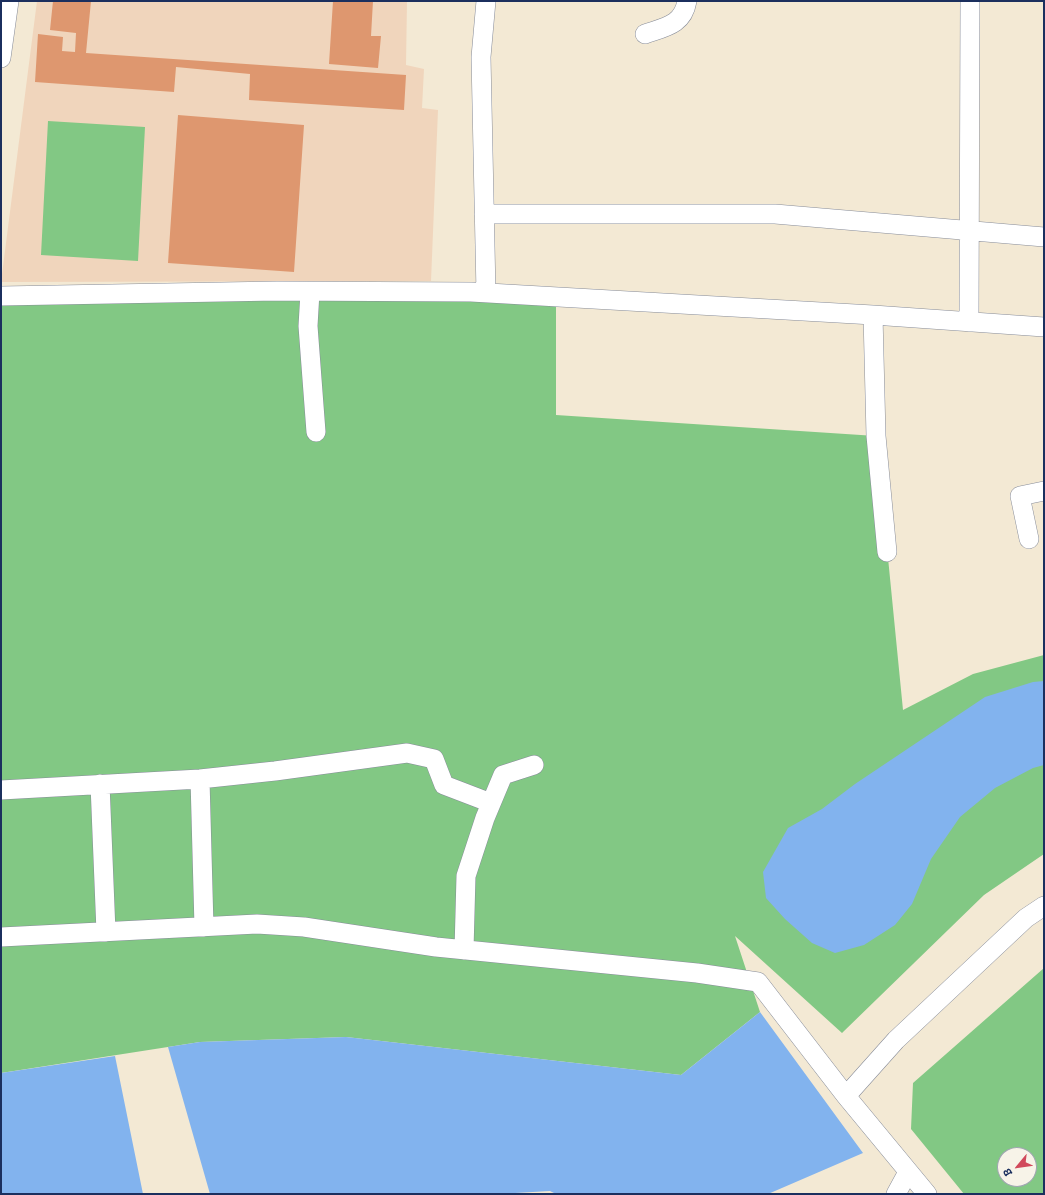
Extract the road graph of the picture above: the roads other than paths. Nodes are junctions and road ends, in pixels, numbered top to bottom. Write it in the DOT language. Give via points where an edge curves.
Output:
graph roads {
  1 [pos="9,1"];
  2 [pos="486,1"];
  3 [pos="687,1"];
  4 [pos="970,1"];
  5 [pos="645,34"];
  6 [pos="1,58"];
  7 [pos="484,214"];
  8 [pos="969,230"];
  9 [pos="1044,237"];
  10 [pos="310,292"];
  11 [pos="486,293"];
  12 [pos="1,296"];
  13 [pos="873,315"];
  14 [pos="969,322"];
  15 [pos="1044,328"];
  16 [pos="316,432"];
  17 [pos="1044,491"];
  18 [pos="1029,539"];
  19 [pos="887,552"];
  20 [pos="534,765"];
  21 [pos="200,779"];
  22 [pos="100,784"];
  23 [pos="1,790"];
  24 [pos="491,803"];
  25 [pos="1044,906"];
  26 [pos="204,927"];
  27 [pos="106,932"];
  28 [pos="1,937"];
  29 [pos="464,950"];
  30 [pos="846,1096"];
  31 [pos="908,1172"];
  32 [pos="896,1194"];
  33 [pos="926,1194"];
  1 -- 6 [label="street"];
  2 -- 7 [label="street" via="481,56"];
  3 -- 5 [label="street" via="684,15 669,26"];
  4 -- 8 [label="street"];
  7 -- 8 [label="street" via="775,214"];
  7 -- 11 [label="street"];
  8 -- 9 [label="street"];
  8 -- 14 [label="street"];
  10 -- 11 [label="street"];
  10 -- 12 [label="street"];
  10 -- 16 [label="street" via="308,326"];
  11 -- 13 [label="street"];
  13 -- 14 [label="street"];
  13 -- 19 [label="street" via="876,436"];
  14 -- 15 [label="street"];
  17 -- 18 [label="street" via="1020,496"];
  20 -- 24 [label="street" via="503,774"];
  21 -- 22 [label="street"];
  21 -- 24 [label="street" via="275,772 407,753 434,759 444,785"];
  21 -- 26 [label="street"];
  22 -- 23 [label="street"];
  22 -- 27 [label="street"];
  24 -- 29 [label="street" via="466,876"];
  25 -- 30 [label="street" via="1026,918 896,1040"];
  26 -- 27 [label="street"];
  26 -- 29 [label="street" via="257,924 304,927"];
  27 -- 28 [label="street"];
  29 -- 30 [label="street" via="697,973 758,982"];
  30 -- 31 [label="street"];
  31 -- 32 [label="street"];
  31 -- 33 [label="street"];
}
